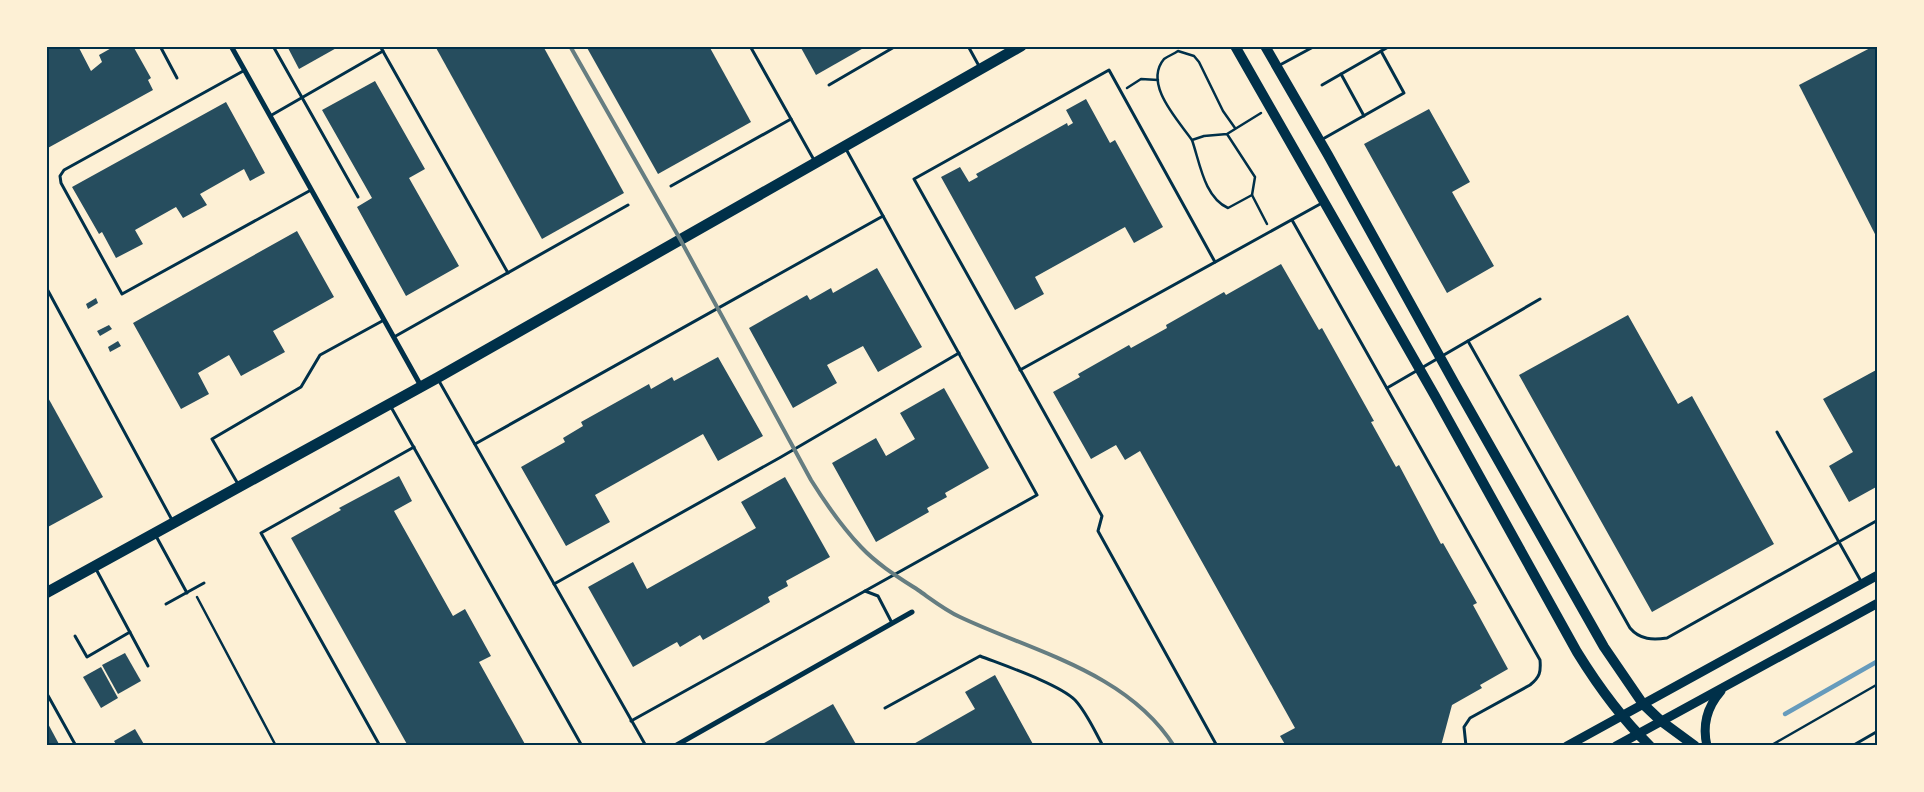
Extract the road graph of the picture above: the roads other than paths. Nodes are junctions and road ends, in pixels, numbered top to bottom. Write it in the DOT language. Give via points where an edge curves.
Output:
graph roads {
  1 [pos="160,46"];
  2 [pos="231,46"];
  3 [pos="273,46"];
  4 [pos="380,46"];
  5 [pos="750,46"];
  6 [pos="896,46"];
  7 [pos="968,46"];
  8 [pos="1021,46"];
  9 [pos="1235,46"];
  10 [pos="1265,46"];
  11 [pos="1315,46"];
  12 [pos="1390,46"];
  13 [pos="383,51"];
  14 [pos="1381,51"];
  15 [pos="1277,66"];
  16 [pos="981,69"];
  17 [pos="244,70"];
  18 [pos="1341,74"];
  19 [pos="177,78"];
  20 [pos="829,85"];
  21 [pos="1322,85"];
  22 [pos="302,97"];
  23 [pos="270,116"];
  24 [pos="1364,116"];
  25 [pos="791,119"];
  26 [pos="1320,140"];
  27 [pos="844,146"];
  28 [pos="815,162"];
  29 [pos="671,186"];
  30 [pos="311,190"];
  31 [pos="358,197"];
  32 [pos="1324,202"];
  33 [pos="628,205"];
  34 [pos="883,216"];
  35 [pos="1292,220"];
  36 [pos="1215,262"];
  37 [pos="508,273"];
  38 [pos="46,288"];
  39 [pos="1540,299"];
  40 [pos="384,320"];
  41 [pos="394,337"];
  42 [pos="1468,340"];
  43 [pos="959,353"];
  44 [pos="1441,356"];
  45 [pos="1419,369"];
  46 [pos="1020,370"];
  47 [pos="437,378"];
  48 [pos="421,386"];
  49 [pos="1387,388"];
  50 [pos="390,404"];
  51 [pos="1777,432"];
  52 [pos="475,444"];
  53 [pos="414,447"];
  54 [pos="240,486"];
  55 [pos="1878,520"];
  56 [pos="173,523"];
  57 [pos="154,533"];
  58 [pos="1839,542"];
  59 [pos="95,566"];
  60 [pos="1878,575"];
  61 [pos="204,583"];
  62 [pos="554,584"];
  63 [pos="1862,584"];
  64 [pos="865,591"];
  65 [pos="46,593"];
  66 [pos="187,593"];
  67 [pos="1878,603"];
  68 [pos="166,604"];
  69 [pos="912,612"];
  70 [pos="892,623"];
  71 [pos="130,632"];
  72 [pos="75,636"];
  73 [pos="148,666"];
  74 [pos="1724,688"];
  75 [pos="46,692"];
  76 [pos="1642,704"];
  77 [pos="885,708"];
  78 [pos="1621,715"];
  79 [pos="1661,720"];
  80 [pos="631,721"];
  81 [pos="1878,731"];
  82 [pos="1637,733"];
  83 [pos="76,746"];
  84 [pos="380,746"];
  85 [pos="582,746"];
  86 [pos="646,746"];
  87 [pos="675,746"];
  88 [pos="1103,746"];
  89 [pos="1217,746"];
  90 [pos="1466,746"];
  91 [pos="1567,746"];
  92 [pos="1616,746"];
  93 [pos="1650,746"];
  94 [pos="1695,746"];
  95 [pos="1707,746"];
  96 [pos="1852,746"];
  1 -- 19 [label="lane"];
  2 -- 17 [label="street"];
  3 -- 22 [label="lane"];
  4 -- 13 [label="lane"];
  5 -- 25 [label="lane"];
  6 -- 20 [label="lane"];
  7 -- 16 [label="lane"];
  8 -- 16 [label="main road"];
  9 -- 32 [label="main road"];
  10 -- 15 [label="main road"];
  11 -- 15 [label="lane"];
  12 -- 14 [label="lane"];
  13 -- 22 [label="lane"];
  13 -- 37 [label="lane"];
  14 -- 18 [label="lane"];
  14 -- 24 [label="lane" via="1404,93"];
  15 -- 26 [label="main road"];
  16 -- 27 [label="main road"];
  17 -- 23 [label="street"];
  17 -- 30 [label="lane" via="64,170 60,176 122,294"];
  18 -- 21 [label="lane"];
  18 -- 24 [label="lane"];
  22 -- 23 [label="lane"];
  22 -- 31 [label="lane"];
  23 -- 30 [label="street"];
  24 -- 26 [label="lane"];
  25 -- 28 [label="lane"];
  25 -- 29 [label="lane"];
  26 -- 44 [label="main road"];
  27 -- 28 [label="main road"];
  27 -- 34 [label="lane"];
  28 -- 47 [label="main road"];
  30 -- 40 [label="street"];
  32 -- 35 [label="lane"];
  32 -- 45 [label="main road"];
  33 -- 37 [label="lane"];
  34 -- 43 [label="lane"];
  34 -- 52 [label="lane"];
  35 -- 36 [label="lane"];
  35 -- 49 [label="lane"];
  36 -- 46 [label="lane"];
  36 -- 46 [label="lane" via="1109,70 914,179"];
  37 -- 41 [label="lane"];
  38 -- 56 [label="lane"];
  39 -- 42 [label="lane"];
  40 -- 41 [label="street"];
  40 -- 54 [label="lane" via="320,355 301,387 212,439"];
  41 -- 48 [label="street"];
  42 -- 44 [label="lane"];
  42 -- 58 [label="lane" via="1636,635 1652,640 1667,638"];
  43 -- 62 [label="lane"];
  43 -- 64 [label="lane" via="1037,495"];
  44 -- 45 [label="lane"];
  44 -- 76 [label="main road" via="1600,639"];
  45 -- 49 [label="lane"];
  45 -- 78 [label="main road" via="1578,652"];
  46 -- 89 [label="lane" via="1102,516 1098,531"];
  47 -- 48 [label="main road"];
  47 -- 52 [label="lane"];
  48 -- 50 [label="main road"];
  49 -- 90 [label="lane" via="1540,660 1538,679 1470,718 1464,726"];
  50 -- 53 [label="lane"];
  50 -- 54 [label="main road"];
  51 -- 58 [label="lane"];
  52 -- 62 [label="lane"];
  53 -- 84 [label="lane" via="261,533"];
  53 -- 85 [label="lane"];
  54 -- 56 [label="main road"];
  55 -- 58 [label="lane"];
  56 -- 57 [label="main road"];
  57 -- 59 [label="main road"];
  57 -- 66 [label="lane"];
  58 -- 63 [label="lane"];
  59 -- 65 [label="main road"];
  59 -- 71 [label="lane"];
  60 -- 63 [label="street"];
  61 -- 66 [label="lane"];
  62 -- 80 [label="lane"];
  63 -- 76 [label="street"];
  64 -- 70 [label="lane" via="878,596"];
  64 -- 80 [label="lane"];
  66 -- 68 [label="lane"];
  67 -- 74 [label="street"];
  69 -- 70 [label="street"];
  70 -- 87 [label="street"];
  71 -- 72 [label="lane" via="86,657"];
  71 -- 73 [label="lane"];
  74 -- 79 [label="street"];
  74 -- 95 [label="street" via="1714,698 1707,714 1704,725"];
  75 -- 83 [label="lane"];
  76 -- 78 [label="street"];
  76 -- 79 [label="main road"];
  77 -- 88 [label="lane" via="980,656 1057,688 1073,698"];
  78 -- 82 [label="main road"];
  78 -- 91 [label="street"];
  79 -- 82 [label="street"];
  79 -- 94 [label="main road"];
  80 -- 86 [label="lane"];
  81 -- 96 [label="lane"];
  82 -- 92 [label="street"];
  82 -- 93 [label="main road"];
}
